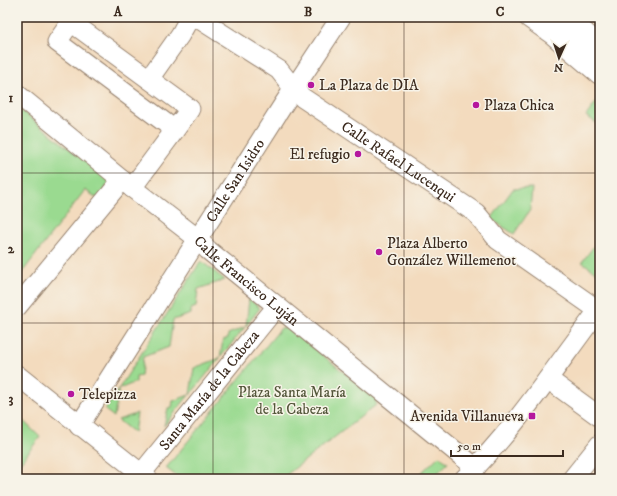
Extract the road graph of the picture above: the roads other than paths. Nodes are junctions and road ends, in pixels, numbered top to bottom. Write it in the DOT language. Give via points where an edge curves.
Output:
graph roads {
  1 [pos="190,17"];
  2 [pos="196,17"];
  3 [pos="341,17"];
  4 [pos="530,17"];
  5 [pos="565,17"];
  6 [pos="600,47"];
  7 [pos="600,73"];
  8 [pos="149,79"];
  9 [pos="294,89"];
  10 [pos="17,94"];
  11 [pos="175,130"];
  12 [pos="127,184"];
  13 [pos="198,239"];
  14 [pos="277,306"];
  15 [pos="17,307"];
  16 [pos="599,309"];
  17 [pos="17,375"];
  18 [pos="548,379"];
  19 [pos="600,417"];
  20 [pos="79,426"];
  21 [pos="600,444"];
  22 [pos="470,473"];
  23 [pos="144,476"];
  24 [pos="572,479"];
  1 -- 8 [label="street"];
  2 -- 9 [label="street, Calle Rafael Lucenqui" via="278,70"];
  3 -- 9 [label="street, Calle San Isidro"];
  4 -- 7 [label="highway"];
  5 -- 6 [label="highway"];
  8 -- 11 [label="street" via="190,109"];
  8 -- 11 [label="street" via="71,22 57,42"];
  9 -- 13 [label="street, Calle San Isidro"];
  9 -- 16 [label="street, Calle Rafael Lucenqui" via="303,98 476,213 498,240"];
  10 -- 12 [label="street, Calle Francisco Luján"];
  11 -- 12 [label="street"];
  12 -- 13 [label="street, Calle Francisco Luján"];
  12 -- 15 [label="street"];
  13 -- 14 [label="street, Calle Francisco Luján"];
  13 -- 20 [label="street, Calle San Isidro"];
  14 -- 22 [label="street, Calle Francisco Luján"];
  14 -- 23 [label="street, Santa María de la Cabeza"];
  16 -- 18 [label="street"];
  17 -- 20 [label="street"];
  18 -- 19 [label="street"];
  18 -- 22 [label="street" via="507,432"];
  20 -- 23 [label="street"];
  21 -- 24 [label="street"];
}
